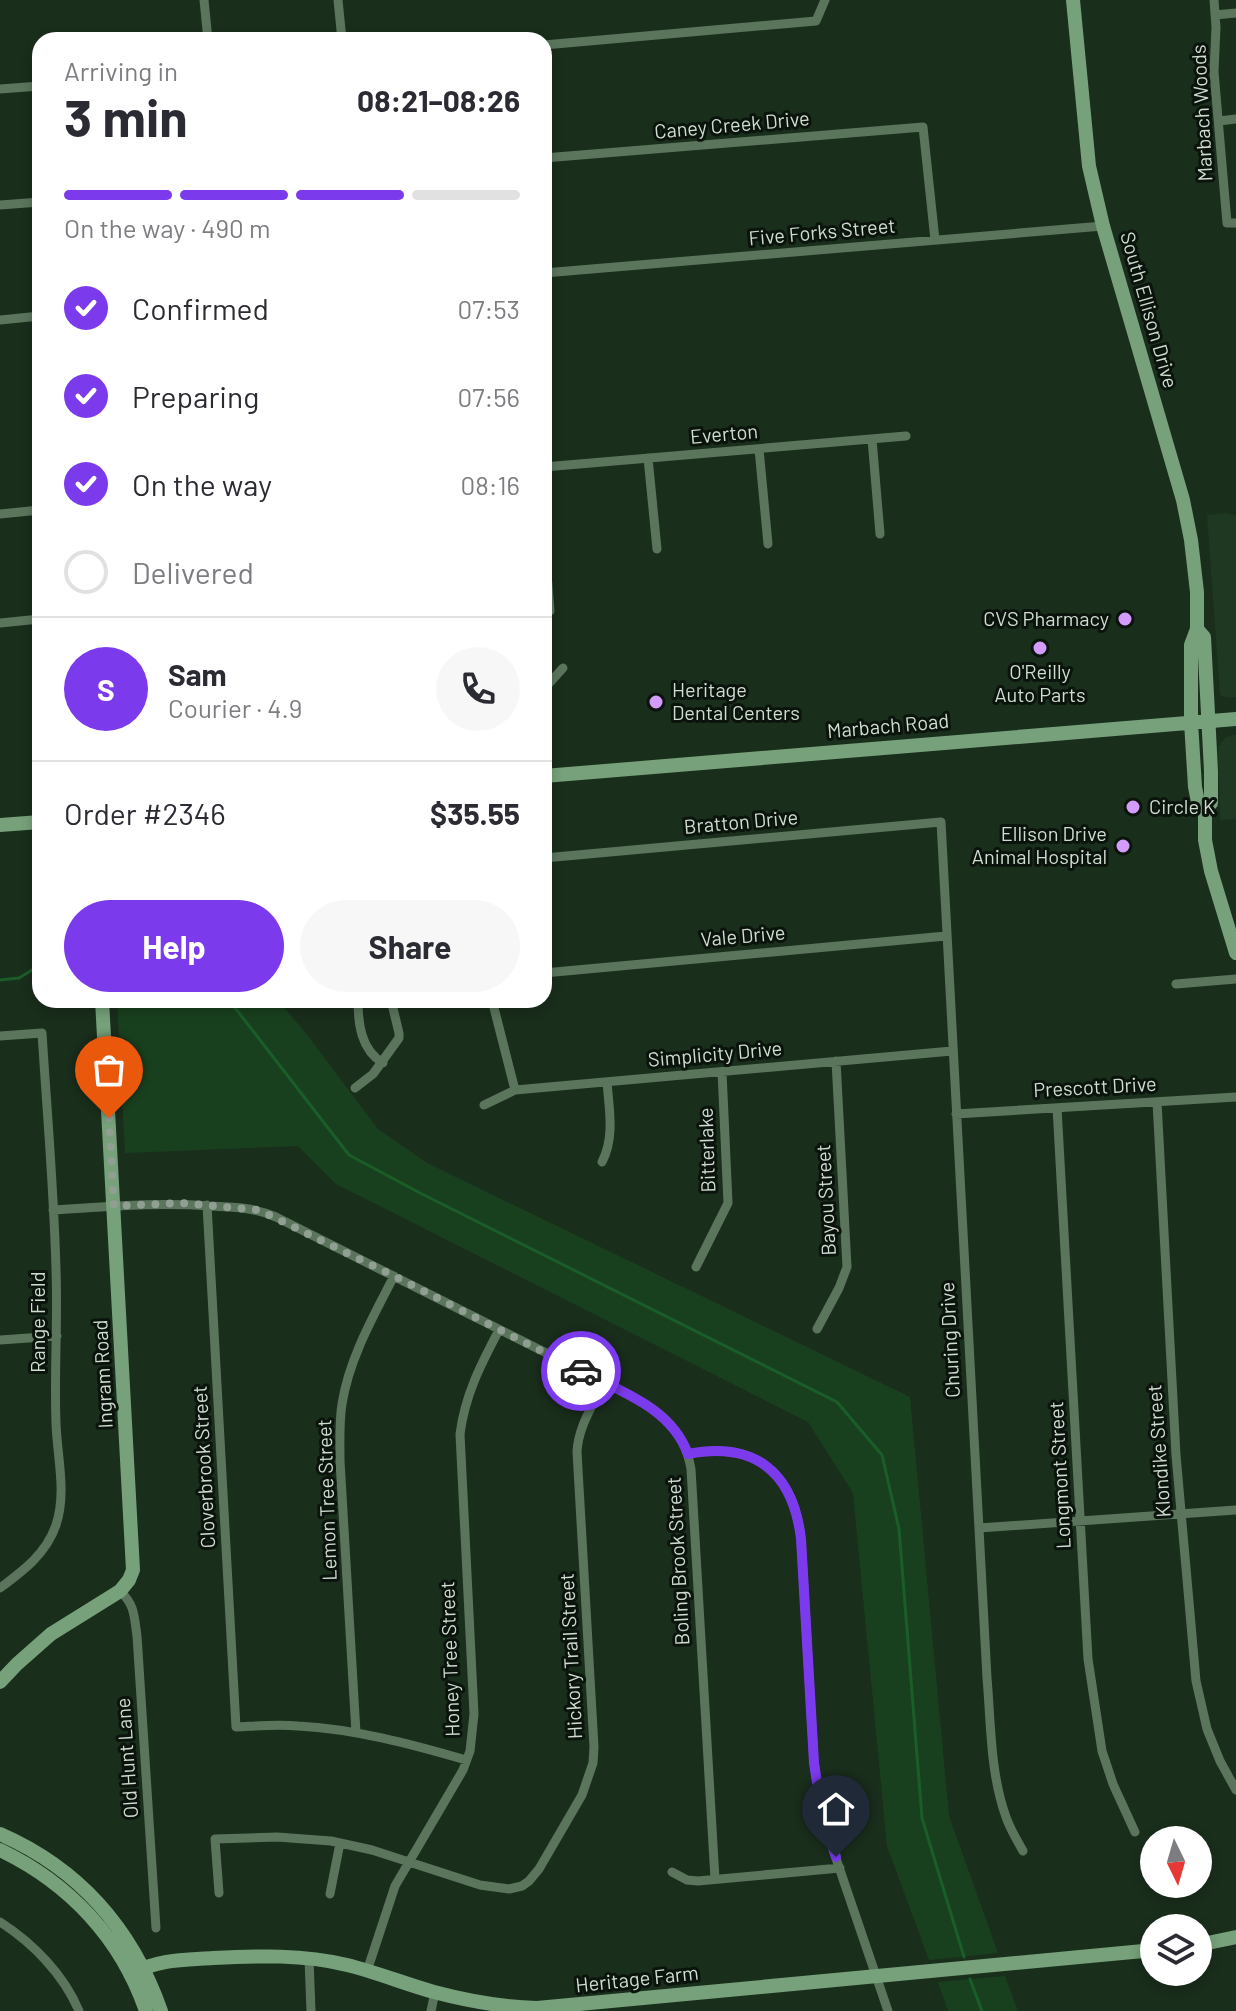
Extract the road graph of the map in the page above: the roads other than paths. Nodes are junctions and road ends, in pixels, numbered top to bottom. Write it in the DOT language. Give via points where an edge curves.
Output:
graph roads {
  1 [pos="204,0"];
  2 [pos="338,0"];
  3 [pos="825,0"];
  4 [pos="1073,0"];
  5 [pos="1214,0"];
  6 [pos="1236,13"];
  7 [pos="1215,15"];
  8 [pos="207,32"];
  9 [pos="341,32"];
  10 [pos="552,44"];
  11 [pos="32,87"];
  12 [pos="0,89"];
  13 [pos="1236,119"];
  14 [pos="1219,121"];
  15 [pos="552,157"];
  16 [pos="32,203"];
  17 [pos="0,205"];
  18 [pos="1232,223"];
  19 [pos="1103,226"];
  20 [pos="935,240"];
  21 [pos="552,272"];
  22 [pos="32,317"];
  23 [pos="0,320"];
  24 [pos="906,436"];
  25 [pos="872,439"];
  26 [pos="759,449"];
  27 [pos="648,458"];
  28 [pos="552,466"];
  29 [pos="32,511"];
  30 [pos="0,514"];
  31 [pos="880,534"];
  32 [pos="768,544"];
  33 [pos="657,549"];
  34 [pos="32,620"];
  35 [pos="0,623"];
  36 [pos="1197,629"];
  37 [pos="563,668"];
  38 [pos="552,680"];
  39 [pos="1236,719"];
  40 [pos="1207,721"];
  41 [pos="1191,722"];
  42 [pos="1211,771"];
  43 [pos="1194,773"];
  44 [pos="552,775"];
  45 [pos="1205,809"];
  46 [pos="941,822"];
  47 [pos="32,823"];
  48 [pos="0,825"];
  49 [pos="552,857"];
  50 [pos="946,936"];
  51 [pos="1236,953"];
  52 [pos="552,972"];
  53 [pos="1236,979"];
  54 [pos="1176,984"];
  55 [pos="102,1008"];
  56 [pos="359,1008"];
  57 [pos="393,1008"];
  58 [pos="494,1008"];
  59 [pos="0,1036"];
  60 [pos="952,1051"];
  61 [pos="836,1061"];
  62 [pos="383,1063"];
  63 [pos="722,1072"];
  64 [pos="607,1082"];
  65 [pos="355,1088"];
  66 [pos="515,1090"];
  67 [pos="1236,1097"];
  68 [pos="1157,1102"];
  69 [pos="484,1105"];
  70 [pos="1057,1108"];
  71 [pos="956,1114"];
  72 [pos="602,1162"];
  73 [pos="207,1205"];
  74 [pos="114,1206"];
  75 [pos="53,1210"];
  76 [pos="696,1267"];
  77 [pos="394,1276"];
  78 [pos="817,1329"];
  79 [pos="499,1330"];
  80 [pos="57,1336"];
  81 [pos="0,1340"];
  82 [pos="604,1382"];
  83 [pos="688,1454"];
  84 [pos="1236,1510"];
  85 [pos="1182,1514"];
  86 [pos="1081,1521"];
  87 [pos="979,1528"];
  88 [pos="0,1588"];
  89 [pos="120,1591"];
  90 [pos="0,1682"];
  91 [pos="356,1733"];
  92 [pos="466,1760"];
  93 [pos="1236,1790"];
  94 [pos="1135,1832"];
  95 [pos="0,1834"];
  96 [pos="340,1843"];
  97 [pos="0,1850"];
  98 [pos="1023,1851"];
  99 [pos="409,1863"];
  100 [pos="840,1868"];
  101 [pos="672,1872"];
  102 [pos="715,1879"];
  103 [pos="219,1893"];
  104 [pos="330,1894"];
  105 [pos="0,1922"];
  106 [pos="156,1928"];
  107 [pos="1236,1937"];
  108 [pos="1212,1942"];
  109 [pos="1140,1951"];
  110 [pos="309,1959"];
  111 [pos="137,1971"];
  112 [pos="367,1971"];
  113 [pos="876,1976"];
  114 [pos="435,1992"];
  115 [pos="537,2009"];
  116 [pos="79,2011"];
  117 [pos="146,2011"];
  118 [pos="161,2011"];
  119 [pos="311,2011"];
  120 [pos="431,2011"];
  121 [pos="888,2011"];
  1 -- 8 [label="street"];
  2 -- 9 [label="street"];
  3 -- 10 [label="street" via="816,21"];
  4 -- 19 [label="street, South Ellison Drive" via="1084,131"];
  5 -- 7 [label="street, Marbach Woods"];
  6 -- 7 [label="street"];
  7 -- 14 [label="street, Marbach Woods"];
  11 -- 12 [label="street"];
  13 -- 14 [label="street"];
  14 -- 18 [label="street, Marbach Woods"];
  15 -- 20 [label="street, Caney Creek Drive" via="923,127"];
  16 -- 17 [label="street"];
  19 -- 20 [label="street, Five Forks Street"];
  19 -- 36 [label="street, South Ellison Drive" via="1183,500"];
  20 -- 21 [label="street, Five Forks Street"];
  22 -- 23 [label="street"];
  24 -- 25 [label="street, Everton"];
  25 -- 26 [label="street, Everton"];
  25 -- 31 [label="street"];
  26 -- 27 [label="street, Everton"];
  26 -- 32 [label="street"];
  27 -- 28 [label="street, Everton"];
  27 -- 33 [label="street"];
  29 -- 30 [label="street"];
  34 -- 35 [label="street"];
  36 -- 40 [label="street, South Ellison Drive" via="1204,637"];
  36 -- 41 [label="street, South Ellison Drive" via="1191,645"];
  37 -- 38 [label="street"];
  39 -- 40 [label="street, Marbach Road"];
  40 -- 41 [label="street, Marbach Road"];
  40 -- 42 [label="street, South Ellison Drive"];
  41 -- 43 [label="street, South Ellison Drive"];
  41 -- 44 [label="street, Marbach Road"];
  42 -- 43 [label="street"];
  42 -- 45 [label="street, South Ellison Drive" via="1211,803"];
  43 -- 45 [label="street, South Ellison Drive" via="1198,802"];
  45 -- 51 [label="street, South Ellison Drive" via="1211,871"];
  46 -- 49 [label="street, Bratton Drive"];
  46 -- 50 [label="street, Churing Drive"];
  47 -- 48 [label="street"];
  50 -- 52 [label="street, Vale Drive"];
  50 -- 60 [label="street, Churing Drive"];
  53 -- 54 [label="street"];
  55 -- 74 [label="street, Ingram Road"];
  56 -- 62 [label="street" via="367,1050"];
  57 -- 62 [label="street" via="399,1038"];
  58 -- 66 [label="street"];
  59 -- 75 [label="street, Range Field" via="42,1033"];
  60 -- 61 [label="street, Simplicity Drive"];
  60 -- 71 [label="street, Churing Drive"];
  61 -- 63 [label="street, Simplicity Drive"];
  61 -- 78 [label="street, Bayou Street" via="847,1267"];
  62 -- 65 [label="street"];
  63 -- 64 [label="street, Simplicity Drive"];
  63 -- 76 [label="street, Bitterlake" via="728,1203"];
  64 -- 66 [label="street, Simplicity Drive"];
  64 -- 72 [label="street" via="610,1135"];
  66 -- 69 [label="street, Simplicity Drive"];
  67 -- 68 [label="street, Prescott Drive"];
  68 -- 70 [label="street, Prescott Drive"];
  68 -- 85 [label="street, Klondike Street"];
  70 -- 71 [label="street, Prescott Drive"];
  70 -- 86 [label="street, Longmont Street"];
  71 -- 87 [label="street, Churing Drive"];
  73 -- 74 [label="street, Boling Brook Street"];
  73 -- 77 [label="street, Boling Brook Street" via="259,1210"];
  73 -- 91 [label="street, Cloverbrook Street" via="236,1727 298,1726"];
  74 -- 75 [label="street, Boling Brook Street"];
  74 -- 89 [label="street, Ingram Road" via="133,1562 132,1575"];
  75 -- 80 [label="street, Range Field"];
  77 -- 79 [label="street, Boling Brook Street"];
  77 -- 91 [label="street, Lemon Tree Street" via="354,1362 339,1433"];
  79 -- 82 [label="street, Boling Brook Street"];
  79 -- 92 [label="street, Honey Tree Street" via="471,1387 460,1434 474,1714"];
  80 -- 81 [label="street"];
  80 -- 88 [label="street, Range Field" via="60,1512 44,1549"];
  82 -- 83 [label="street, Boling Brook Street" via="660,1413"];
  82 -- 99 [label="street, Hickory Trail Street" via="578,1444 594,1747 582,1795 536,1873 522,1886 499,1889"];
  83 -- 100 [label="street" via="722,1450 755,1459 781,1480 795,1506 816,1774"];
  83 -- 102 [label="street, Boling Brook Street"];
  84 -- 85 [label="street"];
  85 -- 86 [label="street"];
  85 -- 93 [label="street, Klondike Street" via="1198,1694 1207,1729"];
  86 -- 87 [label="street"];
  86 -- 94 [label="street, Longmont Street" via="1088,1659 1100,1739 1106,1767"];
  87 -- 98 [label="street, Churing Drive" via="995,1764 1006,1818"];
  89 -- 90 [label="street" via="51,1634"];
  89 -- 106 [label="street, Old Hunt Lane" via="134,1610 137,1636"];
  91 -- 92 [label="street"];
  92 -- 99 [label="street, Honey Tree Street"];
  95 -- 111 [label="street" via="51,1862 85,1889 118,1926"];
  96 -- 99 [label="street, Hickory Trail Street"];
  96 -- 103 [label="street, Hickory Trail Street" via="293,1837 215,1839"];
  96 -- 104 [label="street"];
  97 -- 111 [label="street" via="41,1872 77,1901"];
  99 -- 112 [label="street, Honey Tree Street" via="395,1886"];
  100 -- 102 [label="street"];
  100 -- 113 [label="street"];
  101 -- 102 [label="street" via="687,1880"];
  105 -- 116 [label="street" via="47,1962"];
  107 -- 108 [label="street"];
  109 -- 113 [label="street, Heritage Farm"];
  110 -- 111 [label="street, Heritage Farm" via="256,1956 160,1962"];
  110 -- 112 [label="street, Heritage Farm"];
  110 -- 119 [label="street"];
  111 -- 117 [label="street"];
  111 -- 118 [label="street"];
  112 -- 114 [label="street, Heritage Farm"];
  113 -- 115 [label="street, Heritage Farm"];
  113 -- 121 [label="street"];
  114 -- 115 [label="street, Heritage Farm"];
  114 -- 120 [label="street"];
}
